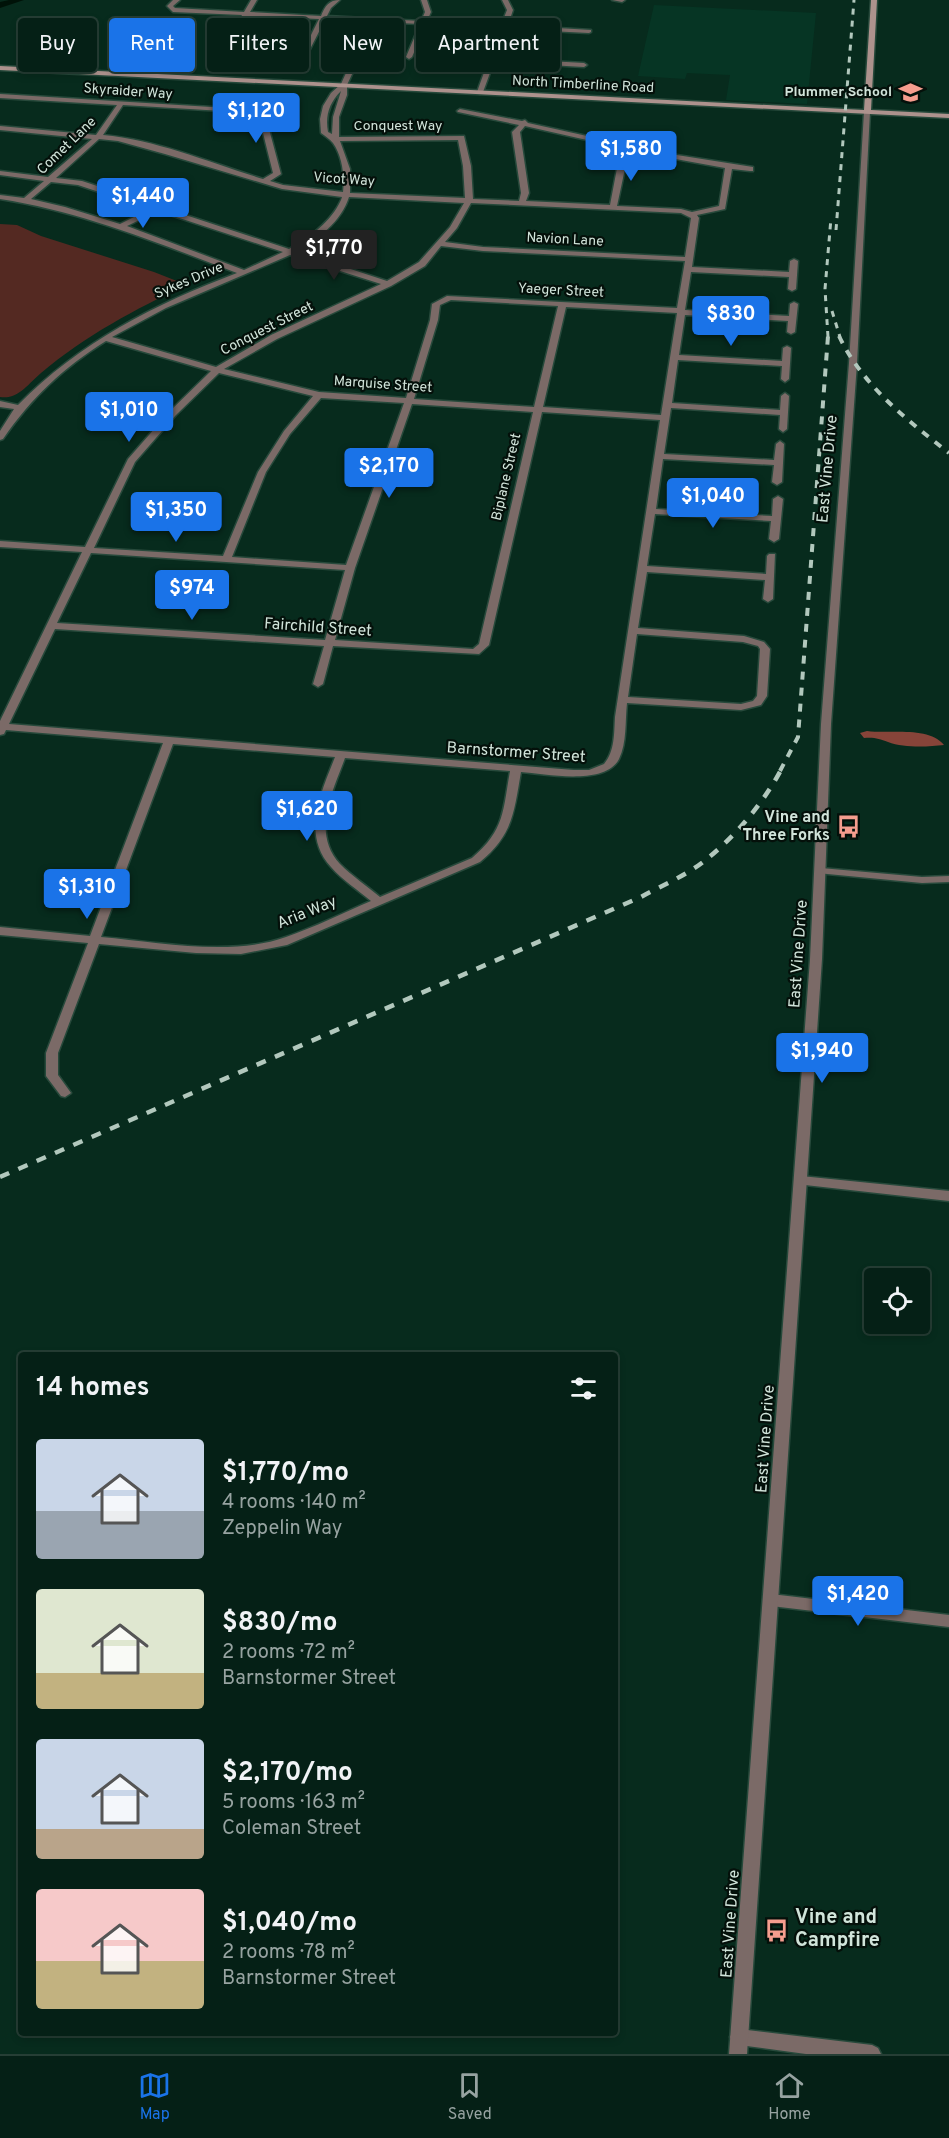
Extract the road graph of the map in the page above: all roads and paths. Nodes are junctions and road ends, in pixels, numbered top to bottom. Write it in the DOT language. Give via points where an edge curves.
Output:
graph roads {
  1 [pos="177,0"];
  2 [pos="254,0"];
  3 [pos="424,0"];
  4 [pos="505,0"];
  5 [pos="615,0"];
  6 [pos="622,0"];
  7 [pos="874,0"];
  8 [pos="336,1"];
  9 [pos="246,14"];
  10 [pos="244,18"];
  11 [pos="322,18"];
  12 [pos="425,18"];
  13 [pos="507,18"];
  14 [pos="321,20"];
  15 [pos="560,30"];
  16 [pos="589,31"];
  17 [pos="416,41"];
  18 [pos="309,45"];
  19 [pos="410,57"];
  20 [pos="560,64"];
  21 [pos="584,65"];
  22 [pos="0,68"];
  23 [pos="350,72"];
  24 [pos="488,72"];
  25 [pos="344,85"];
  26 [pos="480,92"];
  27 [pos="0,96"];
  28 [pos="120,105"];
  29 [pos="460,111"];
  30 [pos="261,112"];
  31 [pos="867,112"];
  32 [pos="290,113"];
  33 [pos="949,116"];
  34 [pos="525,123"];
  35 [pos="0,128"];
  36 [pos="98,137"];
  37 [pos="335,139"];
  38 [pos="636,149"];
  39 [pos="729,168"];
  40 [pos="750,169"];
  41 [pos="0,173"];
  42 [pos="50,179"];
  43 [pos="264,181"];
  44 [pos="347,195"];
  45 [pos="0,197"];
  46 [pos="26,200"];
  47 [pos="469,200"];
  48 [pos="522,203"];
  49 [pos="613,207"];
  50 [pos="156,209"];
  51 [pos="692,214"];
  52 [pos="119,227"];
  53 [pos="441,244"];
  54 [pos="289,252"];
  55 [pos="794,261"];
  56 [pos="688,264"];
  57 [pos="244,273"];
  58 [pos="793,275"];
  59 [pos="388,284"];
  60 [pos="792,289"];
  61 [pos="794,304"];
  62 [pos="562,305"];
  63 [pos="681,312"];
  64 [pos="792,319"];
  65 [pos="791,332"];
  66 [pos="106,338"];
  67 [pos="787,348"];
  68 [pos="674,357"];
  69 [pos="786,364"];
  70 [pos="217,370"];
  71 [pos="785,379"];
  72 [pos="319,395"];
  73 [pos="785,396"];
  74 [pos="409,401"];
  75 [pos="0,404"];
  76 [pos="667,405"];
  77 [pos="20,408"];
  78 [pos="536,410"];
  79 [pos="784,413"];
  80 [pos="665,418"];
  81 [pos="783,429"];
  82 [pos="0,437"];
  83 [pos="780,444"];
  84 [pos="659,456"];
  85 [pos="778,463"];
  86 [pos="777,482"];
  87 [pos="778,498"];
  88 [pos="651,511"];
  89 [pos="776,519"];
  90 [pos="774,539"];
  91 [pos="0,544"];
  92 [pos="88,550"];
  93 [pos="772,556"];
  94 [pos="226,560"];
  95 [pos="350,568"];
  96 [pos="642,569"];
  97 [pos="770,577"];
  98 [pos="768,599"];
  99 [pos="52,626"];
  100 [pos="633,631"];
  101 [pos="329,645"];
  102 [pos="475,652"];
  103 [pos="318,684"];
  104 [pos="623,700"];
  105 [pos="1,729"];
  106 [pos="169,741"];
  107 [pos="341,755"];
  108 [pos="516,768"];
  109 [pos="821,871"];
  110 [pos="949,879"];
  111 [pos="378,901"];
  112 [pos="0,931"];
  113 [pos="95,940"];
  114 [pos="65,1094"];
  115 [pos="801,1181"];
  116 [pos="949,1196"];
  117 [pos="771,1600"];
  118 [pos="949,1621"];
  119 [pos="739,2046"];
  120 [pos="872,2054"];
  1 -- 9 [label="street" via="170,6 173,10"];
  2 -- 9 [label="street"];
  3 -- 12 [label="street" via="428,12"];
  4 -- 13 [label="street" via="510,10"];
  5 -- 6 [label="street"];
  7 -- 31 [label="main road, East Vine Drive"];
  8 -- 11 [label="street"];
  9 -- 10 [label="street"];
  9 -- 11 [label="street"];
  14 -- 18 [label="street"];
  15 -- 16 [label="street"];
  17 -- 19 [label="street"];
  20 -- 21 [label="street"];
  22 -- 25 [label="main road, North Timberline Road"];
  23 -- 25 [label="street"];
  24 -- 26 [label="street"];
  25 -- 26 [label="main road, North Timberline Road"];
  25 -- 37 [label="street"];
  25 -- 37 [label="street" via="330,96 324,115 325,134"];
  26 -- 31 [label="main road, North Timberline Road"];
  27 -- 28 [label="street, Skyraider Way"];
  28 -- 30 [label="street, Skyraider Way"];
  28 -- 36 [label="street, Comet Lane"];
  29 -- 34 [label="street"];
  30 -- 32 [label="street, Skyraider Way"];
  30 -- 43 [label="street" via="277,174"];
  31 -- 33 [label="main road, North Timberline Road"];
  31 -- 109 [label="street, East Vine Drive" via="826,724"];
  34 -- 38 [label="street"];
  34 -- 48 [label="street" via="516,132 525,193"];
  35 -- 36 [label="street, Vicot Way"];
  36 -- 42 [label="street, Comet Lane"];
  36 -- 43 [label="street, Vicot Way" via="168,152"];
  37 -- 44 [label="street" via="349,176"];
  37 -- 47 [label="street, Conquest Way" via="461,138"];
  38 -- 39 [label="street"];
  38 -- 49 [label="street" via="621,164"];
  39 -- 40 [label="street"];
  39 -- 51 [label="street" via="722,207"];
  41 -- 42 [label="street"];
  42 -- 46 [label="street, Comet Lane"];
  42 -- 50 [label="street" via="79,183"];
  43 -- 44 [label="street, Vicot Way"];
  44 -- 47 [label="street, Vicot Way"];
  44 -- 54 [label="street, Sykes Drive" via="335,218"];
  45 -- 46 [label="street"];
  46 -- 52 [label="street"];
  47 -- 48 [label="street, Vicot Way"];
  47 -- 53 [label="street, Conquest Street"];
  48 -- 49 [label="street, Vicot Way"];
  49 -- 51 [label="street, Vicot Way"];
  50 -- 52 [label="street"];
  50 -- 54 [label="street"];
  51 -- 56 [label="street, Barnstormer Street" via="695,218"];
  52 -- 57 [label="street"];
  53 -- 56 [label="street, Navion Lane"];
  53 -- 59 [label="street, Conquest Street" via="422,264"];
  54 -- 57 [label="street, Sykes Drive"];
  54 -- 59 [label="street"];
  55 -- 58 [label="street"];
  56 -- 58 [label="street, Navion Lane"];
  56 -- 63 [label="street, Barnstormer Street"];
  57 -- 66 [label="street, Sykes Drive" via="184,296"];
  58 -- 60 [label="street"];
  59 -- 70 [label="street, Conquest Street" via="274,337"];
  61 -- 64 [label="street"];
  62 -- 63 [label="street, Yaeger Street"];
  62 -- 74 [label="street, Yaeger Street" via="450,297 440,300"];
  62 -- 78 [label="street, Biplane Street"];
  63 -- 64 [label="street, Yaeger Street"];
  63 -- 68 [label="street, Barnstormer Street"];
  64 -- 65 [label="street"];
  66 -- 70 [label="street, Marquise Street"];
  66 -- 77 [label="street, Sykes Drive" via="61,370"];
  67 -- 69 [label="street"];
  68 -- 69 [label="street"];
  68 -- 76 [label="street, Barnstormer Street"];
  69 -- 71 [label="street"];
  70 -- 72 [label="street, Marquise Street"];
  70 -- 92 [label="street, Conquest Street" via="131,461"];
  72 -- 74 [label="street, Marquise Street"];
  72 -- 94 [label="street" via="287,433 262,472"];
  73 -- 79 [label="street"];
  74 -- 78 [label="street, Marquise Street"];
  74 -- 95 [label="street"];
  75 -- 77 [label="street"];
  76 -- 79 [label="street"];
  76 -- 80 [label="street, Barnstormer Street"];
  77 -- 82 [label="street, Sykes Drive"];
  78 -- 80 [label="street, Marquise Street"];
  78 -- 102 [label="street, Biplane Street" via="483,645"];
  79 -- 81 [label="street"];
  80 -- 84 [label="street, Barnstormer Street"];
  83 -- 85 [label="street"];
  84 -- 85 [label="street"];
  84 -- 88 [label="street, Barnstormer Street"];
  85 -- 86 [label="street"];
  87 -- 89 [label="street"];
  88 -- 89 [label="street"];
  88 -- 96 [label="street, Barnstormer Street"];
  89 -- 90 [label="street"];
  91 -- 92 [label="street"];
  92 -- 94 [label="street"];
  92 -- 99 [label="street, Conquest Street"];
  93 -- 97 [label="street"];
  94 -- 95 [label="street"];
  95 -- 101 [label="street"];
  96 -- 97 [label="street"];
  96 -- 100 [label="street, Barnstormer Street"];
  97 -- 98 [label="street"];
  99 -- 101 [label="street, Fairchild Street"];
  99 -- 105 [label="street, Conquest Street"];
  100 -- 104 [label="street, Barnstormer Street"];
  100 -- 104 [label="street" via="744,639 761,644 765,649 762,696 757,703 741,706"];
  101 -- 102 [label="street, Fairchild Street"];
  101 -- 103 [label="street"];
  104 -- 108 [label="street, Barnstormer Street" via="616,757 604,771 591,774"];
  105 -- 106 [label="street, Barnstormer Street"];
  106 -- 107 [label="street, Barnstormer Street"];
  106 -- 113 [label="street"];
  107 -- 108 [label="street, Barnstormer Street"];
  107 -- 111 [label="street" via="319,816 321,838 333,863"];
  108 -- 111 [label="street, Aria Way" via="504,831 495,844 476,860"];
  109 -- 110 [label="street"];
  109 -- 115 [label="street, East Vine Drive"];
  111 -- 113 [label="street, Aria Way" via="287,941 241,950"];
  112 -- 113 [label="street, Aria Way"];
  113 -- 114 [label="street" via="52,1053 52,1076"];
  115 -- 116 [label="street"];
  115 -- 117 [label="street, East Vine Drive"];
  117 -- 118 [label="street"];
  117 -- 119 [label="street, East Vine Drive"];
  119 -- 120 [label="street"];
}
